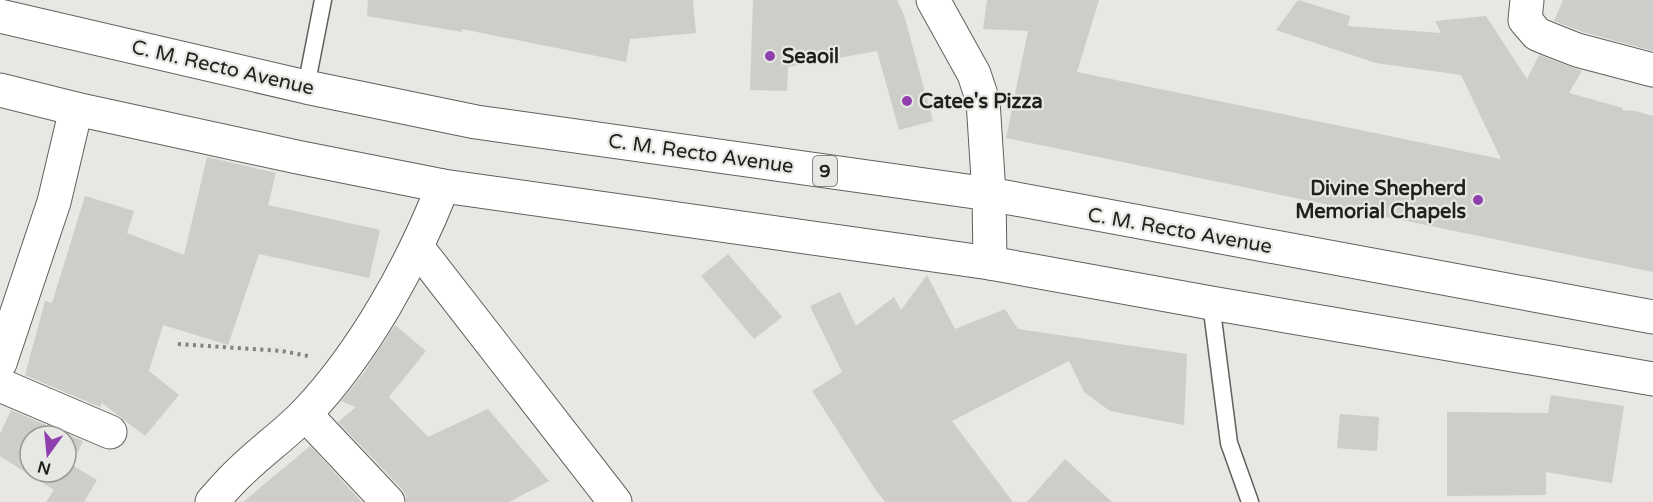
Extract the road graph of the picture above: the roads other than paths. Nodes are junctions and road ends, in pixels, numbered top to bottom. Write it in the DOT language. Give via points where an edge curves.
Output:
graph roads {
  1 [pos="323,0"];
  2 [pos="933,0"];
  3 [pos="1527,0"];
  4 [pos="0,16"];
  5 [pos="1653,70"];
  6 [pos="306,87"];
  7 [pos="0,90"];
  8 [pos="76,109"];
  9 [pos="442,186"];
  10 [pos="989,194"];
  11 [pos="417,247"];
  12 [pos="990,263"];
  13 [pos="1211,303"];
  14 [pos="1653,317"];
  15 [pos="0,363"];
  16 [pos="1653,379"];
  17 [pos="0,385"];
  18 [pos="305,414"];
  19 [pos="110,432"];
  20 [pos="212,502"];
  21 [pos="388,502"];
  22 [pos="615,502"];
  23 [pos="1250,502"];
  1 -- 6 [label="lane"];
  2 -- 10 [label="main road" via="974,74 983,101"];
  3 -- 5 [label="main road" via="1525,20 1537,34 1578,50"];
  4 -- 6 [label="main road, C. M. Recto Avenue / 9"];
  6 -- 10 [label="main road, C. M. Recto Avenue / 9" via="476,122"];
  7 -- 8 [label="main road"];
  8 -- 9 [label="main road"];
  8 -- 15 [label="main road" via="54,202"];
  9 -- 11 [label="main road"];
  9 -- 12 [label="main road"];
  10 -- 12 [label="main road"];
  10 -- 14 [label="main road, C. M. Recto Avenue / 9"];
  11 -- 18 [label="main road" via="347,364"];
  11 -- 22 [label="main road"];
  12 -- 13 [label="main road"];
  13 -- 16 [label="main road"];
  13 -- 23 [label="lane" via="1229,443"];
  17 -- 19 [label="main road"];
  18 -- 20 [label="main road"];
  18 -- 21 [label="main road"];
}
